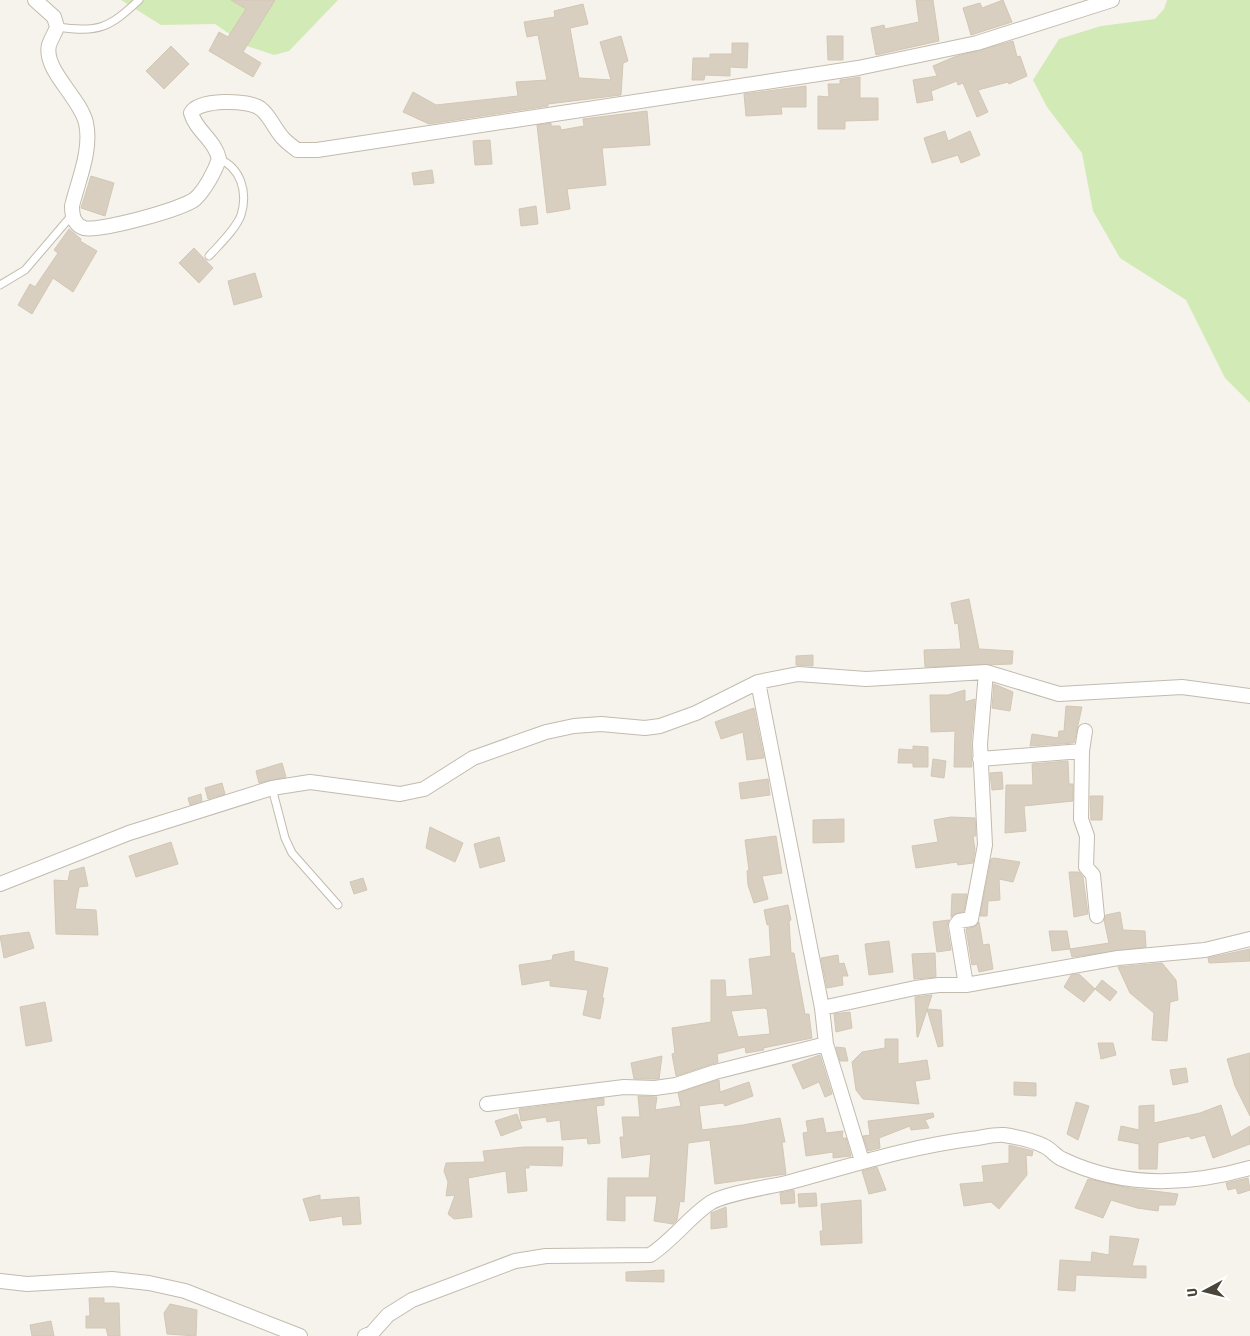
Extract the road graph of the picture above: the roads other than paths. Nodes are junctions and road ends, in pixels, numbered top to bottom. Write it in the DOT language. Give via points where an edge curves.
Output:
graph roads {
  1 [pos="35,0"];
  2 [pos="140,0"];
  3 [pos="1112,0"];
  4 [pos="57,27"];
  5 [pos="219,159"];
  6 [pos="72,216"];
  7 [pos="209,256"];
  8 [pos="0,285"];
  9 [pos="986,672"];
  10 [pos="758,682"];
  11 [pos="1250,696"];
  12 [pos="1085,731"];
  13 [pos="1082,752"];
  14 [pos="980,759"];
  15 [pos="272,788"];
  16 [pos="0,884"];
  17 [pos="338,905"];
  18 [pos="1097,916"];
  19 [pos="1250,939"];
  20 [pos="966,985"];
  21 [pos="822,1008"];
  22 [pos="826,1044"];
  23 [pos="487,1104"];
  24 [pos="862,1161"];
  25 [pos="1250,1168"];
  26 [pos="0,1281"];
  27 [pos="300,1336"];
  28 [pos="365,1336"];
  1 -- 4 [label="street" via="54,17"];
  2 -- 4 [label="lane" via="114,23 83,31"];
  3 -- 5 [label="street" via="977,43 858,68 317,150 297,150 282,138 260,108 245,103 197,106 191,113 194,122 217,150"];
  4 -- 6 [label="street" via="50,44 51,66 74,97 86,122 87,134 87,149"];
  5 -- 6 [label="street" via="197,197 190,202 115,225 90,229 76,223"];
  5 -- 7 [label="lane" via="231,164 238,172 241,216"];
  6 -- 8 [label="lane" via="25,270"];
  9 -- 10 [label="street" via="866,679 798,674"];
  9 -- 11 [label="street" via="1060,694 1182,688"];
  9 -- 14 [label="street"];
  10 -- 15 [label="street" via="696,713 660,726 645,728 601,724 546,732 473,758 424,789 412,793 310,782"];
  10 -- 21 [label="street"];
  12 -- 13 [label="street"];
  13 -- 14 [label="street"];
  13 -- 18 [label="street" via="1081,822 1087,836 1086,867 1094,875"];
  14 -- 20 [label="street" via="986,833 984,859 971,919 959,921 956,925"];
  15 -- 16 [label="street" via="129,833"];
  15 -- 17 [label="lane" via="292,853"];
  19 -- 20 [label="street" via="1205,950 1118,958"];
  20 -- 21 [label="street" via="939,984"];
  21 -- 22 [label="street"];
  22 -- 23 [label="street" via="714,1072 676,1085 624,1087"];
  22 -- 24 [label="street"];
  24 -- 25 [label="street" via="949,1142 1001,1135 1045,1146 1061,1159 1113,1177 1149,1182 1202,1179"];
  24 -- 28 [label="street" via="710,1202 650,1256 546,1256 514,1261 412,1300 388,1315 372,1333"];
  26 -- 27 [label="street" via="27,1284 112,1279 149,1283 185,1291"];
}
